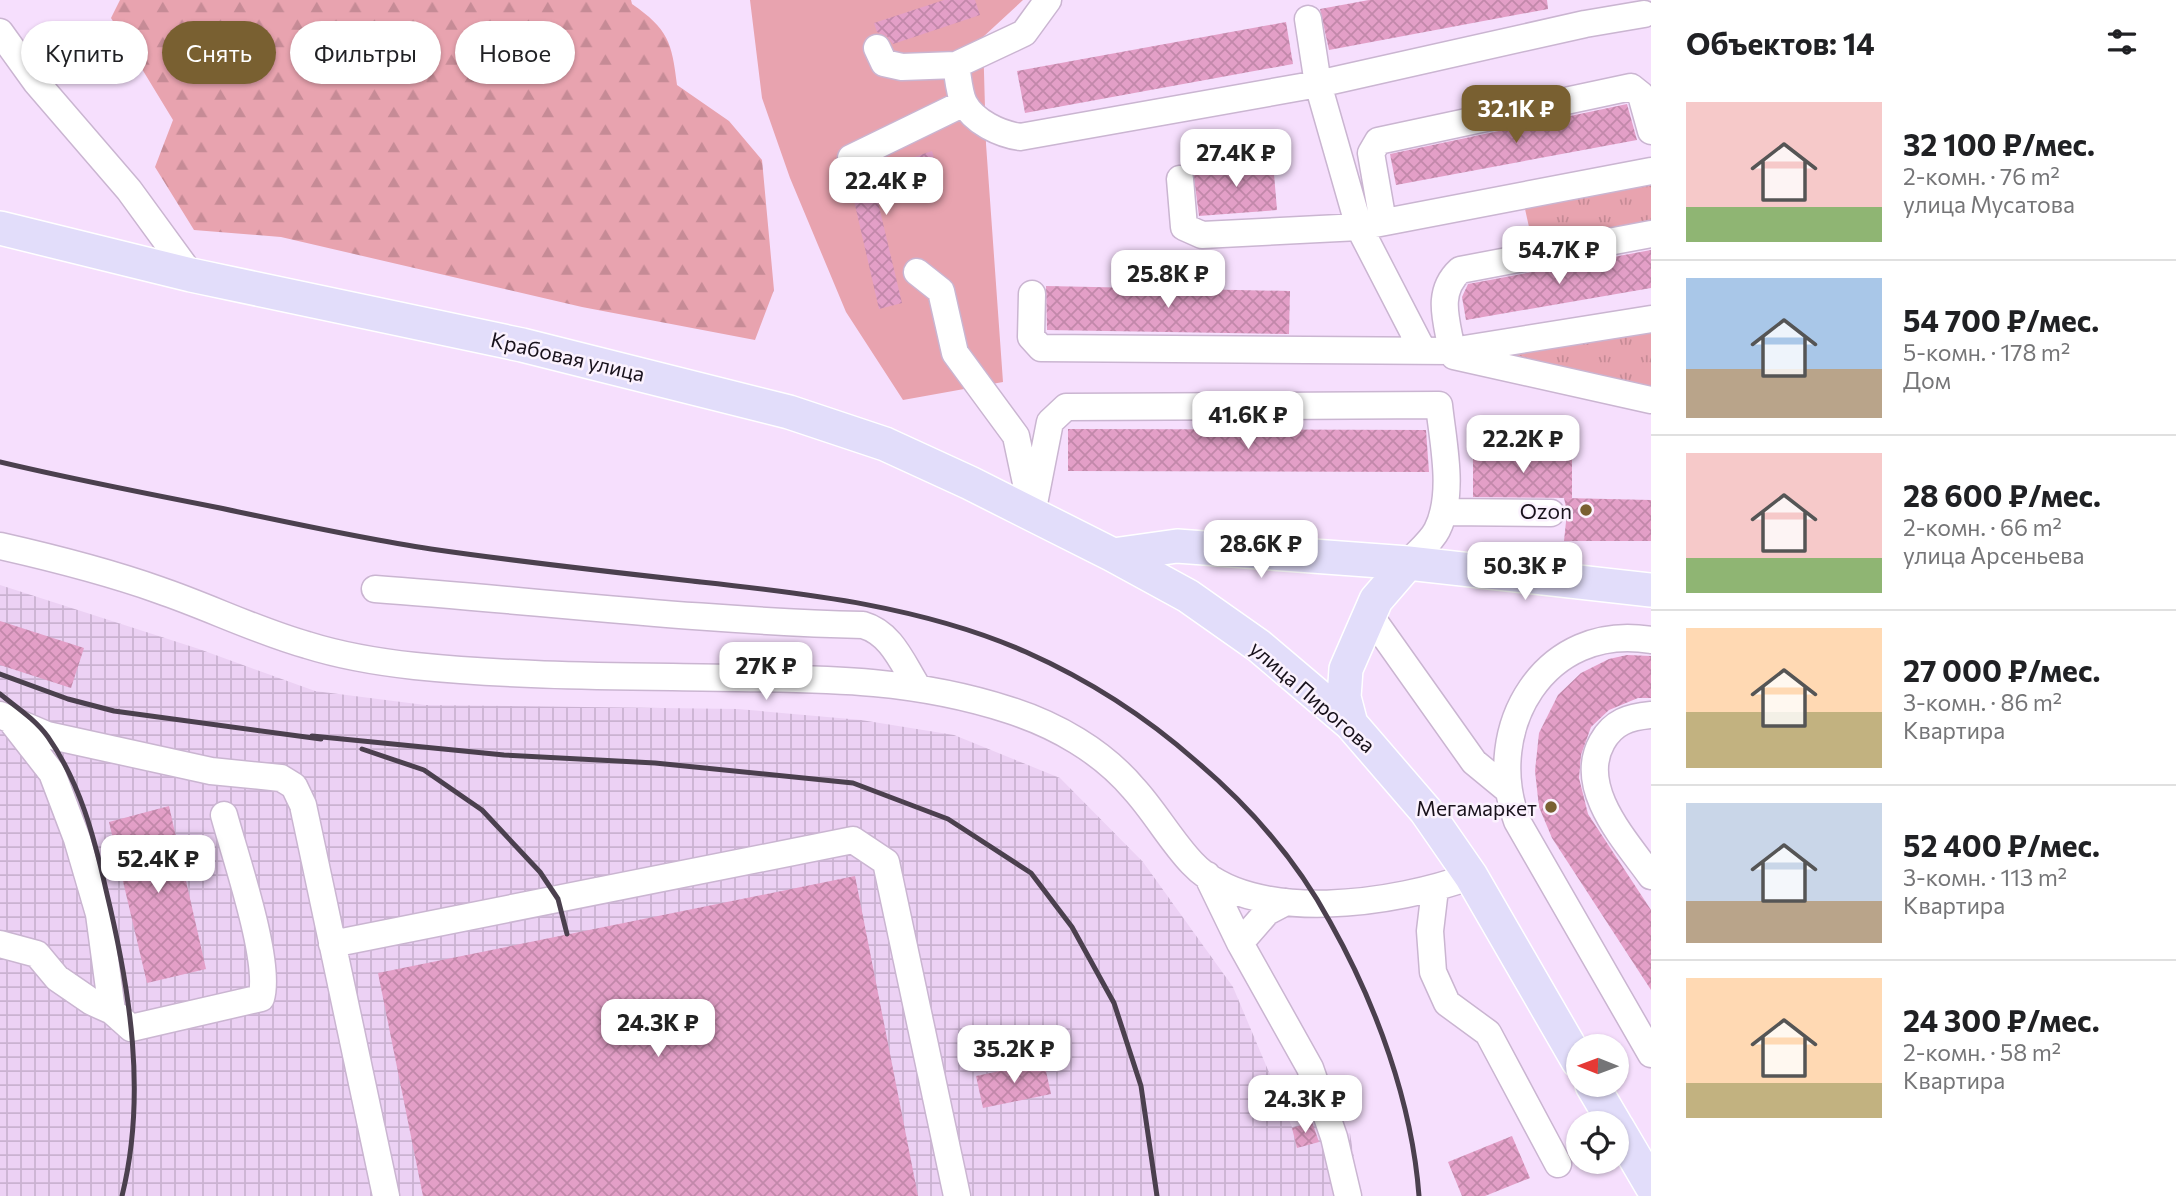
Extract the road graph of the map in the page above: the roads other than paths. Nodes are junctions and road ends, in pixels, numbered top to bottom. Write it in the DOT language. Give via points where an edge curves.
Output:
graph roads {
  1 [pos="1048,0"];
  2 [pos="1644,15"];
  3 [pos="1308,19"];
  4 [pos="0,32"];
  5 [pos="877,48"];
  6 [pos="956,65"];
  7 [pos="1318,84"];
  8 [pos="964,103"];
  9 [pos="1651,131"];
  10 [pos="851,158"];
  11 [pos="1651,171"];
  12 [pos="1180,179"];
  13 [pos="1371,225"];
  14 [pos="0,228"];
  15 [pos="1651,234"];
  16 [pos="917,272"];
  17 [pos="191,275"];
  18 [pos="1032,294"];
  19 [pos="1651,319"];
  20 [pos="1422,349"];
  21 [pos="1452,351"];
  22 [pos="1651,400"];
  23 [pos="1444,512"];
  24 [pos="1551,513"];
  25 [pos="1032,514"];
  26 [pos="0,546"];
  27 [pos="1113,555"];
  28 [pos="1408,563"];
  29 [pos="375,589"];
  30 [pos="1651,590"];
  31 [pos="1369,614"];
  32 [pos="1651,640"];
  33 [pos="917,686"];
  34 [pos="1651,715"];
  35 [pos="6,718"];
  36 [pos="1351,724"];
  37 [pos="1508,790"];
  38 [pos="224,815"];
  39 [pos="1207,875"];
  40 [pos="1471,876"];
  41 [pos="1651,876"];
  42 [pos="1435,889"];
  43 [pos="1286,902"];
  44 [pos="1240,943"];
  45 [pos="0,944"];
  46 [pos="332,944"];
  47 [pos="112,1011"];
  48 [pos="1566,1040"];
  49 [pos="1651,1054"];
  50 [pos="1629,1147"];
  51 [pos="1558,1164"];
  52 [pos="1651,1185"];
  53 [pos="386,1196"];
  54 [pos="957,1196"];
  55 [pos="1348,1196"];
  1 -- 6 [label="street" via="1024,33"];
  2 -- 7 [label="street"];
  3 -- 7 [label="street"];
  4 -- 17 [label="street" via="36,82 129,190"];
  5 -- 6 [label="street" via="884,63 902,67"];
  6 -- 8 [label="street"];
  7 -- 8 [label="street" via="1020,137 1001,134"];
  7 -- 13 [label="street"];
  8 -- 10 [label="street"];
  9 -- 13 [label="street" via="1640,95 1631,87 1378,141 1371,153"];
  11 -- 13 [label="street"];
  12 -- 13 [label="street" via="1184,227 1202,235"];
  13 -- 20 [label="street"];
  14 -- 17 [label="main road, Крабовая улица"];
  15 -- 21 [label="street" via="1460,270 1444,292"];
  16 -- 25 [label="street" via="941,291 955,353 1016,436"];
  17 -- 25 [label="main road, Крабовая улица" via="522,345 789,412 885,444"];
  18 -- 20 [label="street" via="1031,337 1041,348"];
  19 -- 21 [label="street"];
  20 -- 21 [label="street"];
  20 -- 22 [label="street"];
  23 -- 24 [label="street"];
  23 -- 25 [label="street" via="1439,405 1411,405 1066,407 1050,422"];
  23 -- 28 [label="street" via="1436,533"];
  25 -- 27 [label="main road, Крабовая улица"];
  26 -- 33 [label="street" via="158,590 304,645 356,658 505,673 838,680"];
  27 -- 28 [label="main road" via="1177,546"];
  27 -- 36 [label="main road, улица Пирогова" via="1188,596 1259,646"];
  28 -- 30 [label="main road"];
  28 -- 31 [label="main road"];
  29 -- 33 [label="street" via="755,622 863,625 878,630 891,643"];
  31 -- 36 [label="main road" via="1346,669 1344,697"];
  31 -- 37 [label="street" via="1475,762"];
  32 -- 37 [label="street" via="1598,642 1545,672 1521,703 1511,726"];
  33 -- 39 [label="street" via="1011,710 1094,752 1133,787 1193,865"];
  34 -- 41 [label="street" via="1630,717 1610,729 1594,771 1606,811"];
  35 -- 46 [label="street" via="47,735 211,771 281,778 294,786 303,805"];
  35 -- 47 [label="street" via="52,773 77,839 99,914"];
  36 -- 40 [label="main road, улица Пирогова" via="1426,811"];
  37 -- 49 [label="street" via="1517,821"];
  38 -- 47 [label="street" via="260,957 265,984 261,998 131,1028"];
  39 -- 43 [label="street" via="1258,898"];
  39 -- 44 [label="street"];
  40 -- 42 [label="street"];
  40 -- 48 [label="main road, улица Пирогова"];
  42 -- 43 [label="street" via="1321,904"];
  42 -- 51 [label="street" via="1430,931 1433,972 1447,1003 1488,1033"];
  43 -- 44 [label="street" via="1267,912"];
  44 -- 55 [label="street" via="1310,1068 1335,1137"];
  45 -- 47 [label="street" via="37,954 57,978"];
  46 -- 53 [label="street"];
  46 -- 54 [label="street" via="853,839 886,862"];
  50 -- 52 [label="main road"];
}
